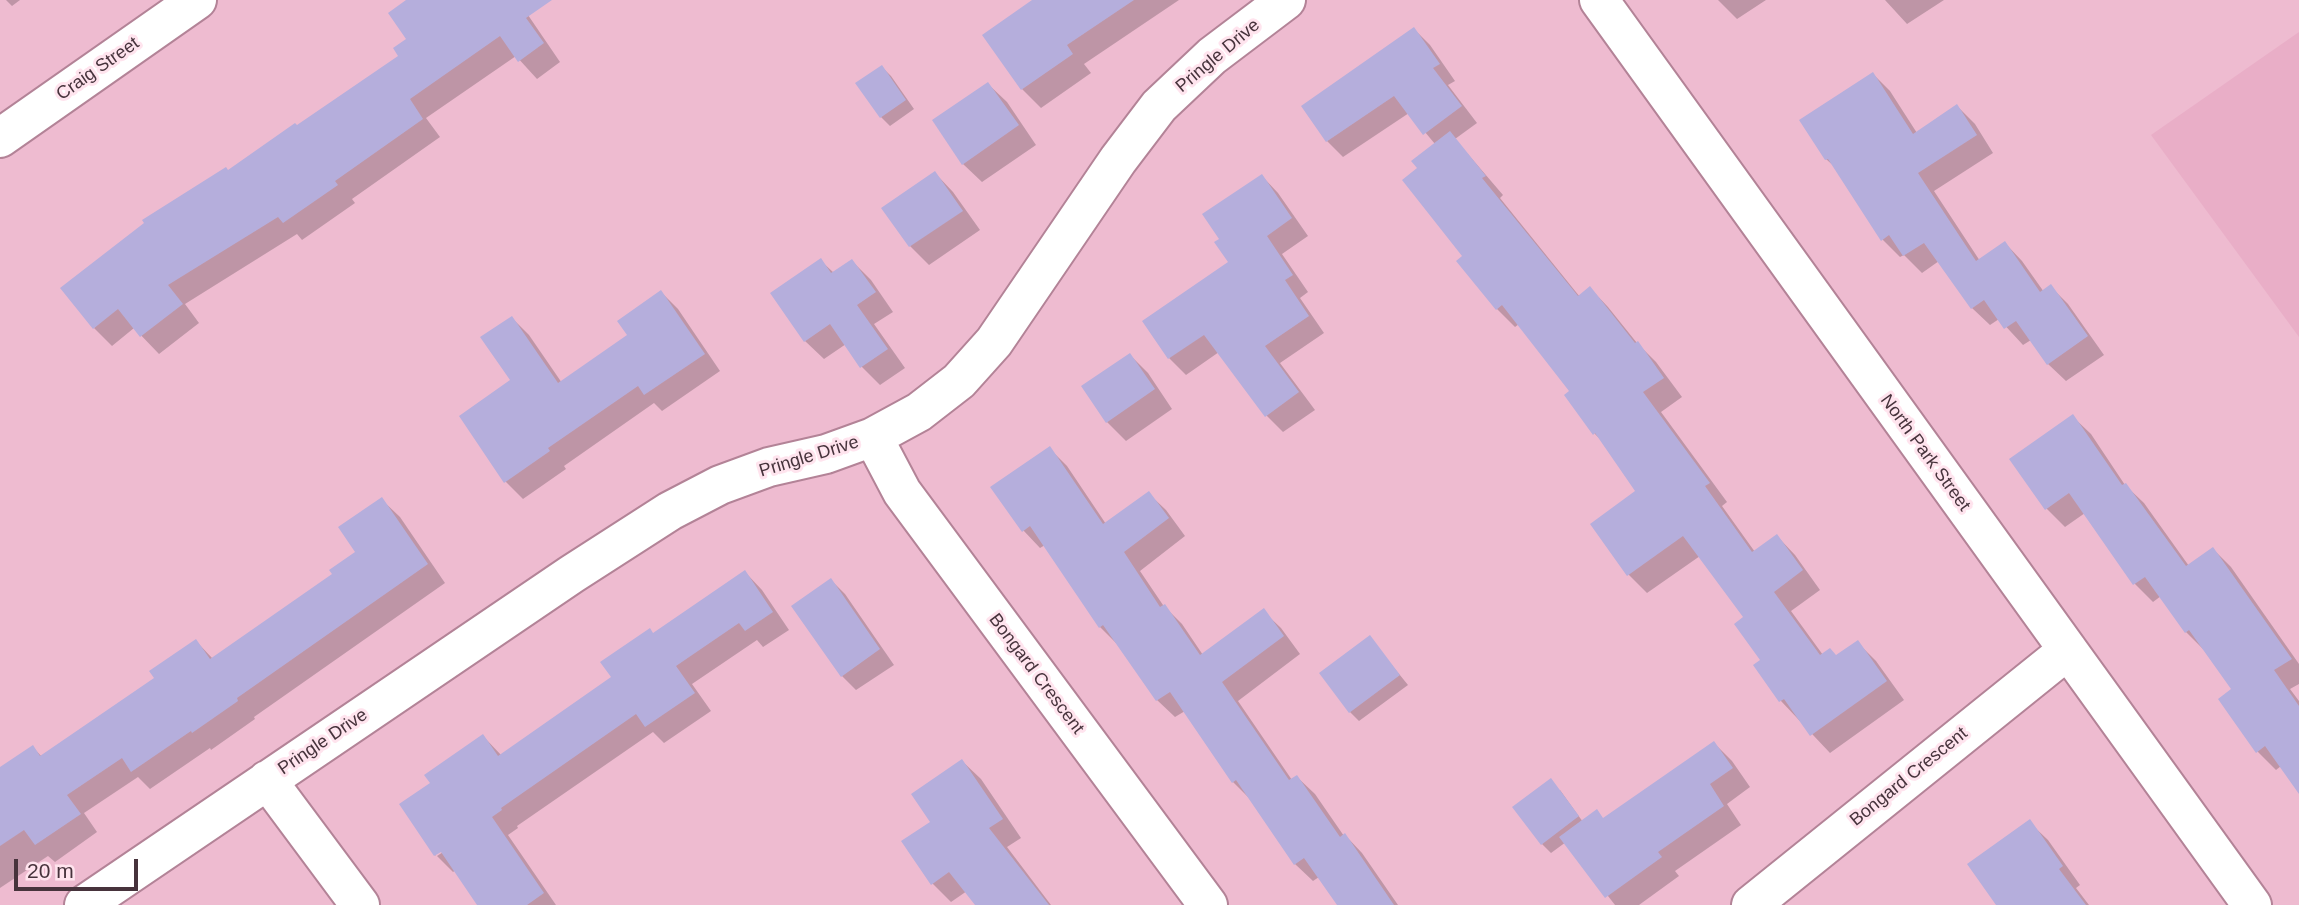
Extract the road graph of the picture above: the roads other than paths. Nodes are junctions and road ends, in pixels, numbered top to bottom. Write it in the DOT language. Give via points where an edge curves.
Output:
graph roads {
  1 [pos="197,0"];
  2 [pos="1286,0"];
  3 [pos="1599,0"];
  4 [pos="0,138"];
  5 [pos="873,437"];
  6 [pos="2068,650"];
  7 [pos="267,780"];
  8 [pos="84,905"];
  9 [pos="360,905"];
  10 [pos="1208,905"];
  11 [pos="1751,905"];
  12 [pos="2252,905"];
  1 -- 4 [label="street, Craig Street"];
  2 -- 5 [label="street, Pringle Drive" via="1212,56 1159,106 994,342 959,381 919,412"];
  3 -- 6 [label="street, North Park Street"];
  5 -- 7 [label="street, Pringle Drive" via="769,467 670,511"];
  5 -- 10 [label="street, Bongard Crescent" via="902,492"];
  6 -- 11 [label="street, Bongard Crescent"];
  6 -- 12 [label="street, North Park Street"];
  7 -- 8 [label="street, Pringle Drive"];
  7 -- 9 [label="street"];
}
